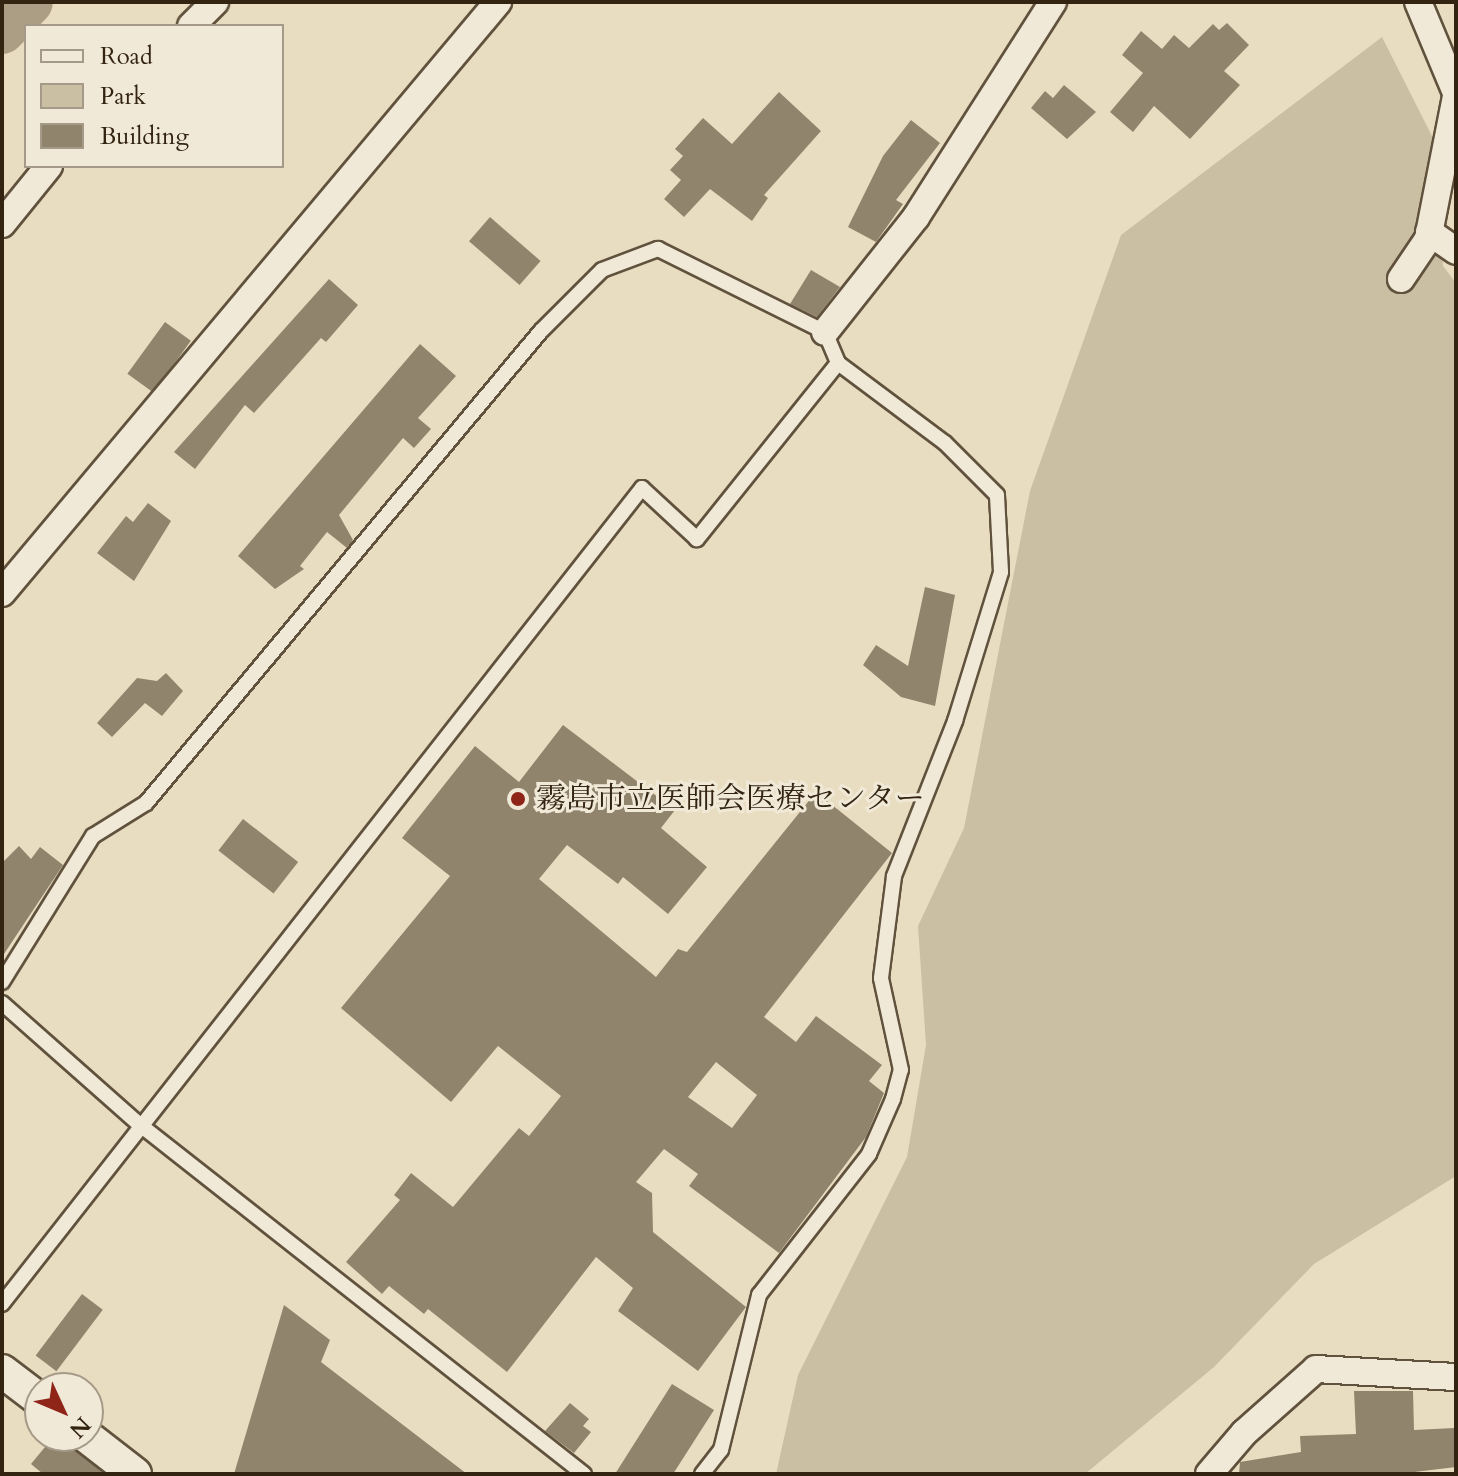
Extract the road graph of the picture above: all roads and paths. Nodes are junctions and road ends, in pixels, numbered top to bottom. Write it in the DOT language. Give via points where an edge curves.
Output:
graph roads {
  1 [pos="215,2"];
  2 [pos="498,2"];
  3 [pos="1053,2"];
  4 [pos="1418,2"];
  5 [pos="193,24"];
  6 [pos="1455,106"];
  7 [pos="47,168"];
  8 [pos="2,224"];
  9 [pos="1429,232"];
  10 [pos="1456,251"];
  11 [pos="1401,279"];
  12 [pos="825,332"];
  13 [pos="838,363"];
  14 [pos="2,593"];
  15 [pos="2,982"];
  16 [pos="2,1003"];
  17 [pos="139,1124"];
  18 [pos="2,1304"];
  19 [pos="2,1371"];
  20 [pos="1456,1377"];
  21 [pos="24,1388"];
  22 [pos="104,1450"];
  23 [pos="135,1474"];
  24 [pos="584,1474"];
  25 [pos="702,1474"];
  26 [pos="1209,1474"];
  1 -- 5 [label="street"];
  2 -- 14 [label="street"];
  3 -- 12 [label="street" via="916,217"];
  4 -- 6 [label="street"];
  6 -- 9 [label="street"];
  7 -- 8 [label="street"];
  9 -- 10 [label="street"];
  9 -- 11 [label="street"];
  12 -- 13 [label="lane"];
  12 -- 15 [label="lane" via="658,249 602,270 541,331 146,803 93,836"];
  13 -- 17 [label="lane" via="697,539 642,488"];
  13 -- 25 [label="lane" via="945,443 997,495 1001,572 955,721 894,876 881,978 901,1070 893,1099 869,1154 759,1295 721,1450"];
  16 -- 17 [label="lane"];
  17 -- 18 [label="lane"];
  17 -- 24 [label="lane"];
  19 -- 21 [label="street"];
  20 -- 26 [label="street" via="1316,1369 1244,1433"];
  22 -- 23 [label="street"];
}
